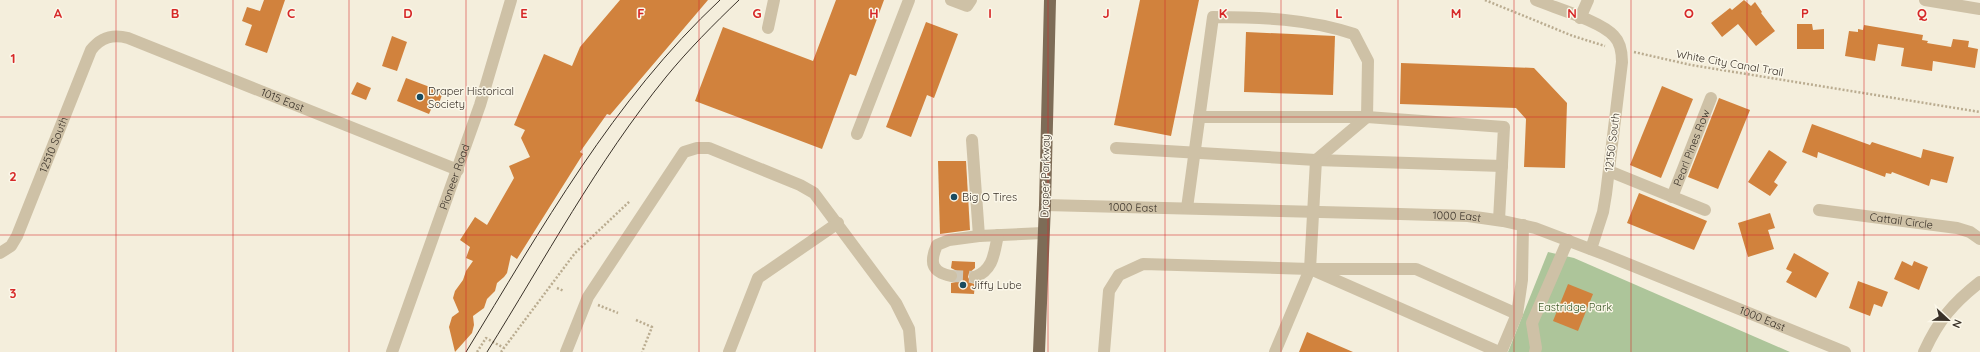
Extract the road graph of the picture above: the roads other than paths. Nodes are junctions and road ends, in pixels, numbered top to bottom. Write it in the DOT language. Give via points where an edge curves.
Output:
graph roads {
  1 [pos="511,0"];
  2 [pos="774,0"];
  3 [pos="909,0"];
  4 [pos="951,0"];
  5 [pos="970,0"];
  6 [pos="1050,0"];
  7 [pos="1536,0"];
  8 [pos="1588,0"];
  9 [pos="1925,0"];
  10 [pos="1980,9"];
  11 [pos="1580,18"];
  12 [pos="768,28"];
  13 [pos="107,37"];
  14 [pos="1711,98"];
  15 [pos="1199,117"];
  16 [pos="1367,117"];
  17 [pos="858,134"];
  18 [pos="972,140"];
  19 [pos="1116,148"];
  20 [pos="1194,154"];
  21 [pos="1316,160"];
  22 [pos="1502,166"];
  23 [pos="458,170"];
  24 [pos="1608,171"];
  25 [pos="1672,197"];
  26 [pos="1045,205"];
  27 [pos="1187,208"];
  28 [pos="1706,210"];
  29 [pos="1819,210"];
  30 [pos="1314,212"];
  31 [pos="1499,220"];
  32 [pos="838,223"];
  33 [pos="1523,225"];
  34 [pos="1043,234"];
  35 [pos="998,235"];
  36 [pos="978,236"];
  37 [pos="1980,239"];
  38 [pos="1568,240"];
  39 [pos="1591,249"];
  40 [pos="1,253"];
  41 [pos="1310,269"];
  42 [pos="951,276"];
  43 [pos="975,277"];
  44 [pos="1980,282"];
  45 [pos="1517,314"];
  46 [pos="392,352"];
  47 [pos="566,352"];
  48 [pos="729,352"];
  49 [pos="911,352"];
  50 [pos="1038,352"];
  51 [pos="1104,352"];
  52 [pos="1275,352"];
  53 [pos="1500,352"];
  54 [pos="1535,352"];
  55 [pos="1845,352"];
  56 [pos="1924,352"];
  1 -- 23 [label="street, Pioneer Road" via="491,71"];
  2 -- 12 [label="street"];
  3 -- 17 [label="street"];
  4 -- 5 [label="street" via="967,6"];
  6 -- 26 [label="main road, Draper Parkway"];
  7 -- 11 [label="street"];
  8 -- 11 [label="street"];
  9 -- 10 [label="street"];
  11 -- 24 [label="street, 12150 South" via="1600,26 1614,36 1621,49 1622,62"];
  13 -- 23 [label="street, 1015 East" via="128,38"];
  13 -- 40 [label="street, 12510 South" via="95,44 91,50 17,236 11,246"];
  14 -- 25 [label="street, Pearl Pines Row"];
  15 -- 16 [label="street"];
  15 -- 16 [label="street" via="1213,17 1266,17 1335,27 1354,34 1368,61"];
  15 -- 20 [label="street"];
  16 -- 21 [label="street"];
  16 -- 22 [label="street" via="1504,127"];
  18 -- 36 [label="street"];
  19 -- 20 [label="street"];
  20 -- 21 [label="street"];
  20 -- 27 [label="street"];
  21 -- 22 [label="street"];
  21 -- 30 [label="street"];
  22 -- 31 [label="street"];
  23 -- 46 [label="street, Pioneer Road"];
  24 -- 25 [label="street"];
  24 -- 39 [label="street, 12150 South" via="1603,212"];
  25 -- 28 [label="street"];
  26 -- 27 [label="street, 1000 East"];
  26 -- 34 [label="main road, Draper Parkway"];
  27 -- 30 [label="street, 1000 East"];
  29 -- 37 [label="street, Cattail Circle" via="1957,228 1970,232"];
  30 -- 31 [label="street, 1000 East" via="1468,216"];
  30 -- 41 [label="street"];
  31 -- 33 [label="street, 1000 East"];
  32 -- 47 [label="street" via="814,193 800,185 709,148 684,152 588,297"];
  32 -- 48 [label="street" via="758,278"];
  32 -- 49 [label="street" via="896,303 909,329"];
  33 -- 38 [label="street, 1000 East"];
  33 -- 45 [label="street" via="1522,280"];
  34 -- 35 [label="street"];
  34 -- 50 [label="main road, Draper Parkway"];
  35 -- 36 [label="street"];
  35 -- 43 [label="street" via="992,261 984,273"];
  36 -- 42 [label="street" via="949,240 937,246 933,255 934,267 940,273"];
  38 -- 39 [label="street, 1000 East"];
  38 -- 54 [label="street" via="1532,323"];
  39 -- 55 [label="street, 1000 East"];
  41 -- 45 [label="street" via="1416,268"];
  41 -- 51 [label="street" via="1143,264 1119,275 1109,291"];
  41 -- 52 [label="street"];
  41 -- 53 [label="street"];
  44 -- 56 [label="street" via="1954,303 1941,320"];
  45 -- 53 [label="street"];
}
